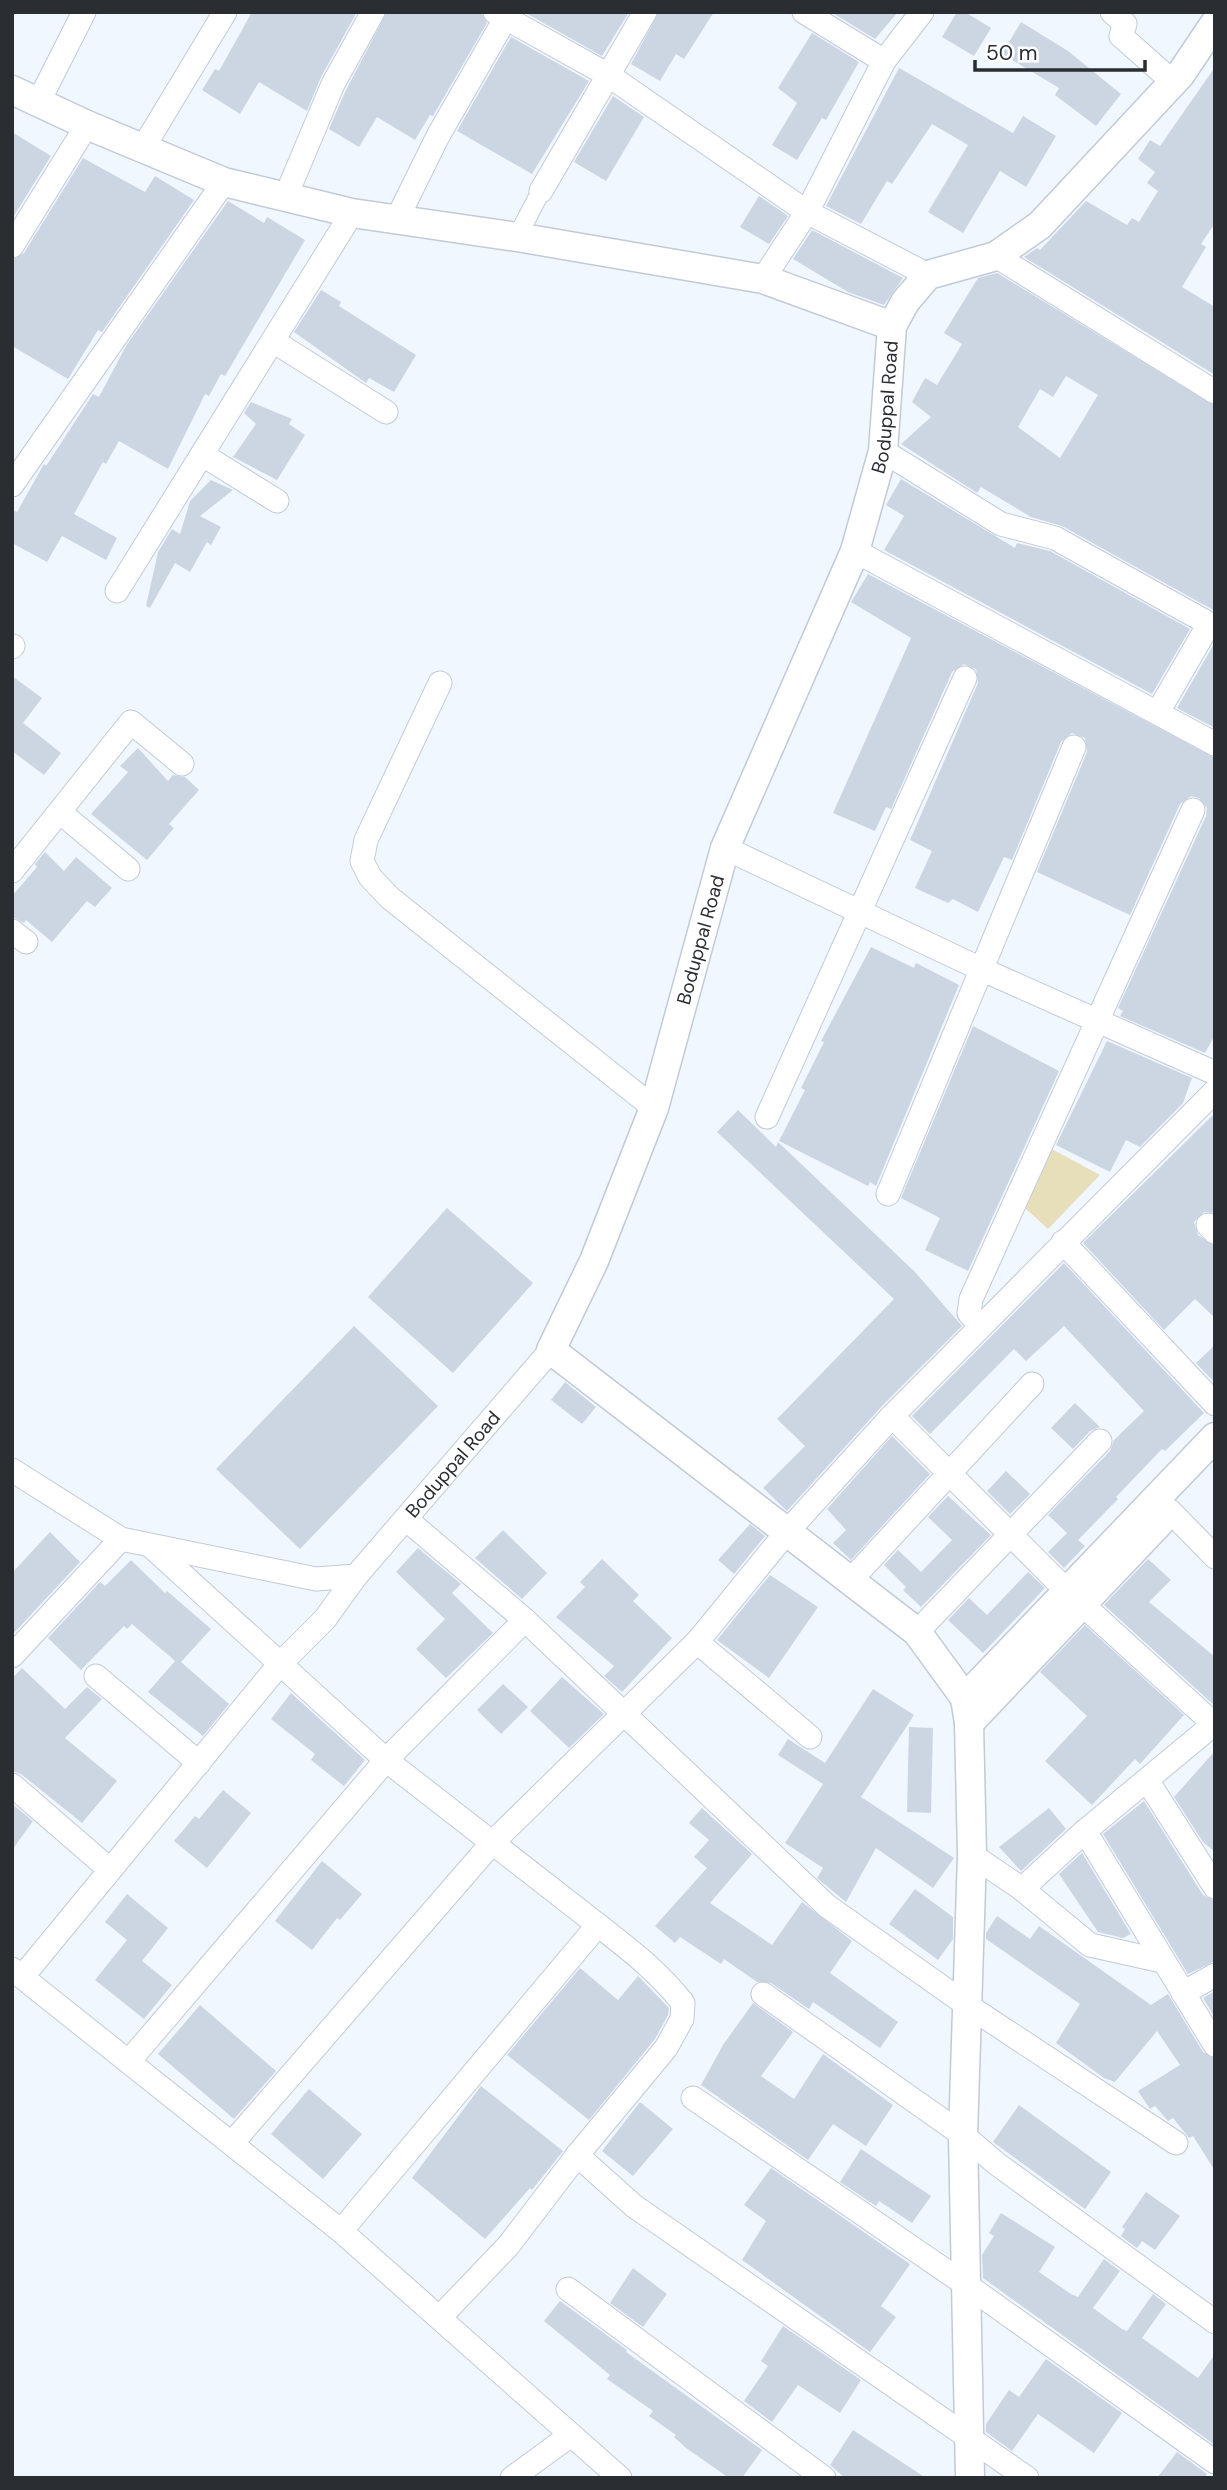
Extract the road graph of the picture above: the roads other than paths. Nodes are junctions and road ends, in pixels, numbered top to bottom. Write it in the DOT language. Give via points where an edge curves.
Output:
graph roads {
  1 [pos="84,12"];
  2 [pos="225,12"];
  3 [pos="373,12"];
  4 [pos="645,12"];
  5 [pos="804,12"];
  6 [pos="922,12"];
  7 [pos="1112,12"];
  8 [pos="503,14"];
  9 [pos="1215,23"];
  10 [pos="884,61"];
  11 [pos="608,75"];
  12 [pos="1173,82"];
  13 [pos="12,90"];
  14 [pos="38,103"];
  15 [pos="87,125"];
  16 [pos="143,148"];
  17 [pos="224,181"];
  18 [pos="541,191"];
  19 [pos="285,198"];
  20 [pos="807,212"];
  21 [pos="352,214"];
  22 [pos="396,221"];
  23 [pos="517,237"];
  24 [pos="12,246"];
  25 [pos="996,257"];
  26 [pos="928,275"];
  27 [pos="764,279"];
  28 [pos="892,327"];
  29 [pos="273,341"];
  30 [pos="1215,392"];
  31 [pos="386,412"];
  32 [pos="883,451"];
  33 [pos="203,455"];
  34 [pos="12,485"];
  35 [pos="277,500"];
  36 [pos="855,551"];
  37 [pos="117,591"];
  38 [pos="1212,626"];
  39 [pos="965,678"];
  40 [pos="440,683"];
  41 [pos="1158,712"];
  42 [pos="1215,744"];
  43 [pos="1074,747"];
  44 [pos="182,764"];
  45 [pos="1193,810"];
  46 [pos="61,813"];
  47 [pos="725,848"];
  48 [pos="128,869"];
  49 [pos="12,871"];
  50 [pos="858,911"];
  51 [pos="983,970"];
  52 [pos="1095,1020"];
  53 [pos="1215,1073"];
  54 [pos="1215,1091"];
  55 [pos="654,1108"];
  56 [pos="767,1117"];
  57 [pos="888,1194"];
  58 [pos="1063,1242"];
  59 [pos="981,1326"];
  60 [pos="551,1350"];
  61 [pos="1032,1384"];
  62 [pos="1215,1404"];
  63 [pos="892,1416"];
  64 [pos="1215,1437"];
  65 [pos="1100,1441"];
  66 [pos="1215,1464"];
  67 [pos="12,1470"];
  68 [pos="950,1473"];
  69 [pos="1170,1511"];
  70 [pos="407,1520"];
  71 [pos="786,1533"];
  72 [pos="1011,1534"];
  73 [pos="121,1539"];
  74 [pos="153,1548"];
  75 [pos="1215,1557"];
  76 [pos="356,1576"];
  77 [pos="850,1581"];
  78 [pos="1076,1599"];
  79 [pos="525,1620"];
  80 [pos="917,1632"];
  81 [pos="697,1642"];
  82 [pos="12,1656"];
  83 [pos="279,1665"];
  84 [pos="96,1676"];
  85 [pos="967,1711"];
  86 [pos="622,1714"];
  87 [pos="1214,1725"];
  88 [pos="810,1737"];
  89 [pos="386,1760"];
  90 [pos="200,1763"];
  91 [pos="1147,1780"];
  92 [pos="12,1784"];
  93 [pos="1085,1831"];
  94 [pos="492,1843"];
  95 [pos="972,1855"];
  96 [pos="110,1869"];
  97 [pos="1215,1887"];
  98 [pos="1022,1889"];
  99 [pos="598,1925"];
  100 [pos="1162,1961"];
  101 [pos="18,1973"];
  102 [pos="1215,1975"];
  103 [pos="1183,1993"];
  104 [pos="763,1994"];
  105 [pos="967,2006"];
  106 [pos="1215,2045"];
  107 [pos="130,2060"];
  108 [pos="693,2098"];
  109 [pos="963,2135"];
  110 [pos="233,2142"];
  111 [pos="1176,2143"];
  112 [pos="577,2155"];
  113 [pos="341,2231"];
  114 [pos="968,2286"];
  115 [pos="568,2290"];
  116 [pos="441,2316"];
  117 [pos="1215,2322"];
  118 [pos="570,2435"];
  119 [pos="970,2438"];
  120 [pos="1215,2462"];
  121 [pos="512,2478"];
  122 [pos="620,2478"];
  123 [pos="824,2478"];
  124 [pos="970,2478"];
  125 [pos="1027,2478"];
  1 -- 14 [label="street"];
  2 -- 16 [label="street"];
  3 -- 19 [label="street" via="333,85"];
  4 -- 11 [label="street"];
  5 -- 10 [label="street"];
  6 -- 10 [label="street"];
  7 -- 12 [label="street" via="1125,24 1121,36"];
  8 -- 11 [label="street"];
  8 -- 22 [label="street"];
  9 -- 12 [label="street"];
  10 -- 20 [label="street"];
  11 -- 18 [label="street"];
  11 -- 20 [label="street"];
  12 -- 25 [label="street" via="1041,225"];
  13 -- 14 [label="street"];
  14 -- 15 [label="street"];
  15 -- 16 [label="street"];
  15 -- 24 [label="street"];
  16 -- 17 [label="street"];
  17 -- 19 [label="street"];
  17 -- 34 [label="street"];
  18 -- 23 [label="street"];
  19 -- 21 [label="street"];
  20 -- 26 [label="street"];
  20 -- 27 [label="street"];
  21 -- 22 [label="street"];
  21 -- 29 [label="street"];
  22 -- 23 [label="street"];
  23 -- 27 [label="street"];
  25 -- 26 [label="street"];
  25 -- 30 [label="street"];
  26 -- 28 [label="street, Boduppal Road" via="905,302"];
  27 -- 28 [label="street"];
  28 -- 32 [label="street, Boduppal Road"];
  29 -- 31 [label="street"];
  29 -- 33 [label="street"];
  32 -- 36 [label="street, Boduppal Road"];
  32 -- 38 [label="street" via="1001,524 1055,538"];
  33 -- 35 [label="street"];
  33 -- 37 [label="street"];
  36 -- 41 [label="street"];
  36 -- 47 [label="street, Boduppal Road"];
  38 -- 41 [label="street"];
  39 -- 50 [label="street"];
  40 -- 55 [label="street" via="366,840 362,861 370,877 390,898"];
  41 -- 42 [label="street"];
  43 -- 51 [label="street"];
  44 -- 46 [label="street" via="131,722"];
  45 -- 52 [label="street"];
  46 -- 48 [label="street"];
  46 -- 49 [label="street"];
  47 -- 50 [label="street"];
  47 -- 55 [label="street, Boduppal Road"];
  50 -- 51 [label="street"];
  50 -- 56 [label="street"];
  51 -- 52 [label="street"];
  51 -- 57 [label="street"];
  52 -- 53 [label="street"];
  52 -- 59 [label="street" via="971,1299 969,1313"];
  54 -- 58 [label="street"];
  55 -- 60 [label="street, Boduppal Road" via="594,1261"];
  58 -- 59 [label="street"];
  58 -- 62 [label="street"];
  59 -- 63 [label="street"];
  60 -- 70 [label="street, Boduppal Road"];
  60 -- 71 [label="street"];
  61 -- 68 [label="street"];
  63 -- 68 [label="street"];
  63 -- 71 [label="street"];
  64 -- 78 [label="street"];
  65 -- 72 [label="street"];
  66 -- 69 [label="street"];
  67 -- 73 [label="street"];
  68 -- 72 [label="street"];
  68 -- 77 [label="street"];
  69 -- 75 [label="street"];
  69 -- 78 [label="street"];
  70 -- 76 [label="street, Boduppal Road"];
  70 -- 79 [label="street"];
  71 -- 77 [label="street"];
  71 -- 81 [label="street"];
  72 -- 78 [label="street"];
  72 -- 80 [label="street"];
  73 -- 74 [label="street"];
  73 -- 82 [label="street"];
  74 -- 76 [label="street" via="316,1580"];
  74 -- 83 [label="street"];
  76 -- 83 [label="street, Boduppal Road" via="325,1619"];
  77 -- 80 [label="street"];
  78 -- 85 [label="street"];
  78 -- 87 [label="street"];
  79 -- 86 [label="street"];
  79 -- 89 [label="street"];
  80 -- 85 [label="street"];
  81 -- 86 [label="street"];
  81 -- 88 [label="street"];
  83 -- 89 [label="street"];
  83 -- 90 [label="street, Boduppal Road"];
  84 -- 90 [label="street"];
  85 -- 95 [label="street"];
  86 -- 94 [label="street"];
  86 -- 105 [label="street" via="827,1906"];
  87 -- 91 [label="street"];
  89 -- 94 [label="street"];
  89 -- 107 [label="street"];
  90 -- 96 [label="street, Boduppal Road"];
  91 -- 93 [label="street"];
  91 -- 97 [label="street"];
  92 -- 96 [label="street"];
  93 -- 98 [label="street"];
  93 -- 100 [label="street"];
  94 -- 99 [label="street"];
  94 -- 110 [label="street"];
  95 -- 98 [label="street"];
  95 -- 105 [label="street"];
  96 -- 101 [label="street, Boduppal Road"];
  98 -- 100 [label="street" via="1090,1945"];
  99 -- 112 [label="street" via="670,1986 683,2003 682,2019 666,2048"];
  99 -- 113 [label="street"];
  100 -- 103 [label="street"];
  101 -- 107 [label="street"];
  102 -- 103 [label="street"];
  103 -- 106 [label="street"];
  104 -- 109 [label="street"];
  105 -- 109 [label="street"];
  105 -- 111 [label="street"];
  107 -- 110 [label="street"];
  108 -- 114 [label="street"];
  109 -- 114 [label="street"];
  109 -- 117 [label="street"];
  110 -- 113 [label="street"];
  112 -- 116 [label="street" via="508,2246"];
  112 -- 119 [label="street" via="634,2206"];
  113 -- 116 [label="street"];
  114 -- 119 [label="street"];
  114 -- 120 [label="street"];
  115 -- 123 [label="street"];
  116 -- 118 [label="street"];
  118 -- 121 [label="street"];
  118 -- 122 [label="street"];
  119 -- 124 [label="street"];
  119 -- 125 [label="street"];
}
